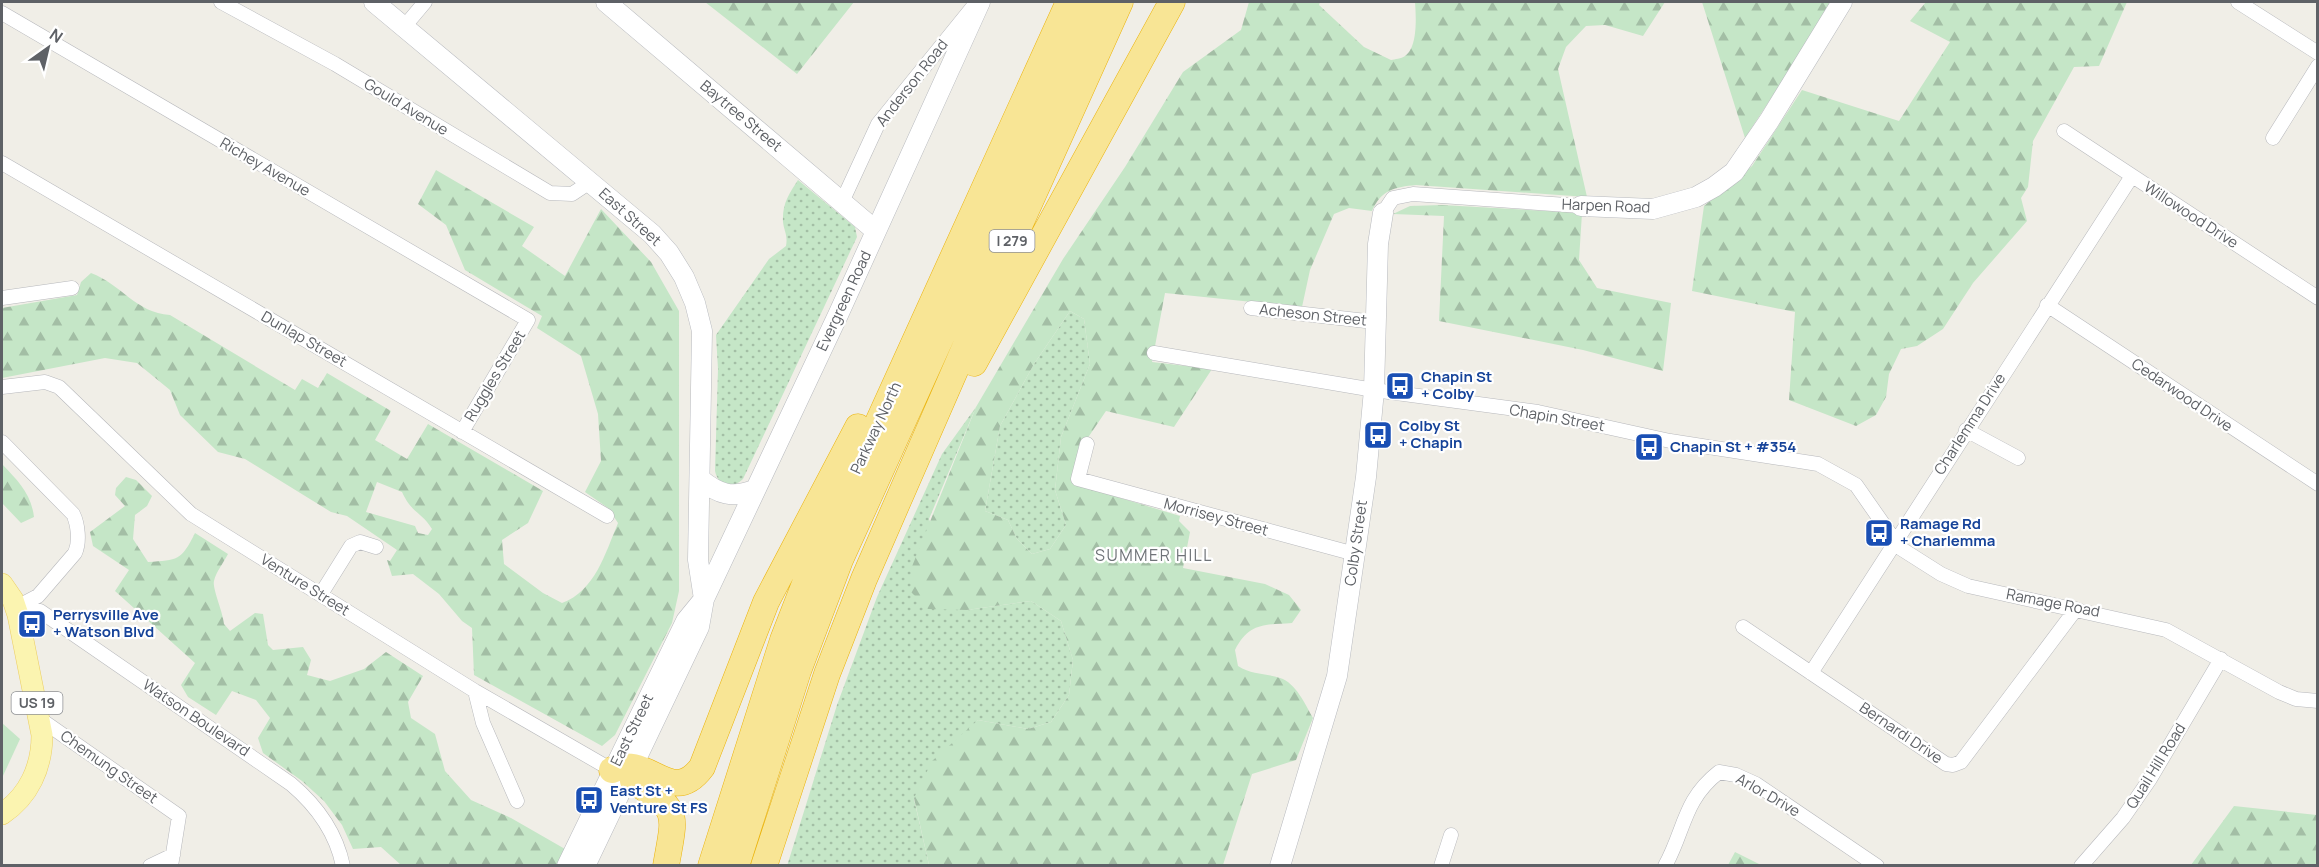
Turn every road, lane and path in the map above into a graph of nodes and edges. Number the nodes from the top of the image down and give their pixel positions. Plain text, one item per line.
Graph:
1 (221, 2) edge
2 (374, 2) edge
3 (425, 2) edge
4 (606, 2) edge
5 (978, 2) edge
6 (1069, 2) edge
7 (1093, 2) edge
8 (1120, 2) edge
9 (1172, 2) edge
10 (1842, 2) edge
11 (2238, 2) edge
12 (2, 13) edge
13 (404, 27) junction
14 (2318, 53) edge
15 (2318, 66) edge
16 (2064, 131) dead end
17 (2272, 138) dead end
18 (2, 163) edge
19 (2132, 176) junction
20 (590, 182) junction
21 (842, 202) junction
22 (1581, 206) joint
23 (1383, 213) joint
24 (876, 231) junction
25 (72, 288) dead end
26 (2, 298) edge
27 (2318, 298) edge
28 (2047, 305) junction
29 (1251, 308) dead end
30 (528, 320) joint
31 (1375, 322) junction
32 (1154, 353) dead end
33 (896, 386) junction
34 (2, 387) edge
35 (1374, 390) junction
36 (1966, 430) junction
37 (462, 432) junction
38 (2, 442) edge
39 (1087, 444) dead end
40 (2018, 458) dead end
41 (1818, 464) joint
42 (700, 479) junction
43 (908, 481) junction
44 (2318, 484) edge
45 (755, 490) junction
46 (607, 516) dead end
47 (1894, 542) junction
48 (376, 547) dead end
49 (1355, 554) junction
50 (2, 584) edge
51 (321, 594) junction
52 (704, 599) junction
53 (16, 608) junction
54 (2076, 609) junction
55 (1743, 627) dead end
56 (2221, 659) junction
57 (1811, 673) junction
58 (475, 691) junction
59 (2318, 701) edge
60 (40, 719) junction
61 (625, 771) junction
62 (517, 801) dead end
63 (2, 814) edge
64 (1451, 835) dead end
65 (172, 860) edge
66 (150, 866) edge
67 (343, 866) edge
68 (567, 866) edge
69 (585, 866) edge
70 (666, 866) edge
71 (711, 866) edge
72 (736, 866) edge
73 (764, 866) edge
74 (1280, 866) edge
75 (1442, 866) edge
76 (1665, 866) edge
77 (1877, 866) edge
78 (2081, 866) edge

1 - 20 street, Gould Avenue
2 - 13 street, East Street
3 - 13 street
4 - 21 street, Baytree Street
5 - 21 street, Anderson Road
5 - 24 street, Evergreen Road
6 - 33 highway, Parkway North / I 279
7 - 72 highway
8 - 43 highway, I 279
9 - 43 highway
10 - 22 street, Harpen Road
11 - 14 street
12 - 30 street, Richey Avenue
13 - 20 street, East Street
15 - 17 street
16 - 19 street, Willowood Drive
18 - 37 street, Dunlap Street
19 - 27 street, Willowood Drive
19 - 28 street, Charlemma Drive
20 - 42 street, East Street
21 - 24 street, Baytree Street
22 - 23 street, Harpen Road
23 - 31 street, Colby Street
24 - 45 street, Evergreen Road
25 - 26 street
28 - 36 street, Charlemma Drive
28 - 44 street, Cedarwood Drive
29 - 31 street, Acheson Street
30 - 37 street, Ruggles Street
31 - 35 street, Colby Street
32 - 35 street, Chapin Street
33 - 61 highway
33 - 71 highway, Parkway North / I 279
34 - 51 street, Venture Street
35 - 41 street, Chapin Street
35 - 49 street, Colby Street
36 - 40 street
36 - 47 street, Charlemma Drive
37 - 46 street, Dunlap Street
38 - 53 street
39 - 49 street, Morrisey Street
41 - 47 street, Ramage Road
42 - 45 street
42 - 52 street, East Street
43 - 73 highway, I 279
45 - 52 street, Evergreen Road
47 - 54 street, Ramage Road
47 - 57 street, Charlemma Drive
48 - 51 street
49 - 74 street, Colby Street
50 - 53 main road, US 19
51 - 58 street, Venture Street
52 - 61 street, East Street
53 - 60 main road, US 19
53 - 67 street, Watson Boulevard
54 - 56 street, Ramage Road
54 - 57 street, Bernardi Drive
55 - 57 street, Bernardi Drive
56 - 59 street, Ramage Road
56 - 78 street, Quail Hill Road
58 - 61 street, Venture Street
58 - 62 street
60 - 63 main road, US 19
60 - 65 street, Chemung Street
61 - 68 street, East Street
61 - 69 street, East Street
61 - 70 highway
64 - 75 street
65 - 66 street
76 - 77 street, Arlor Drive

